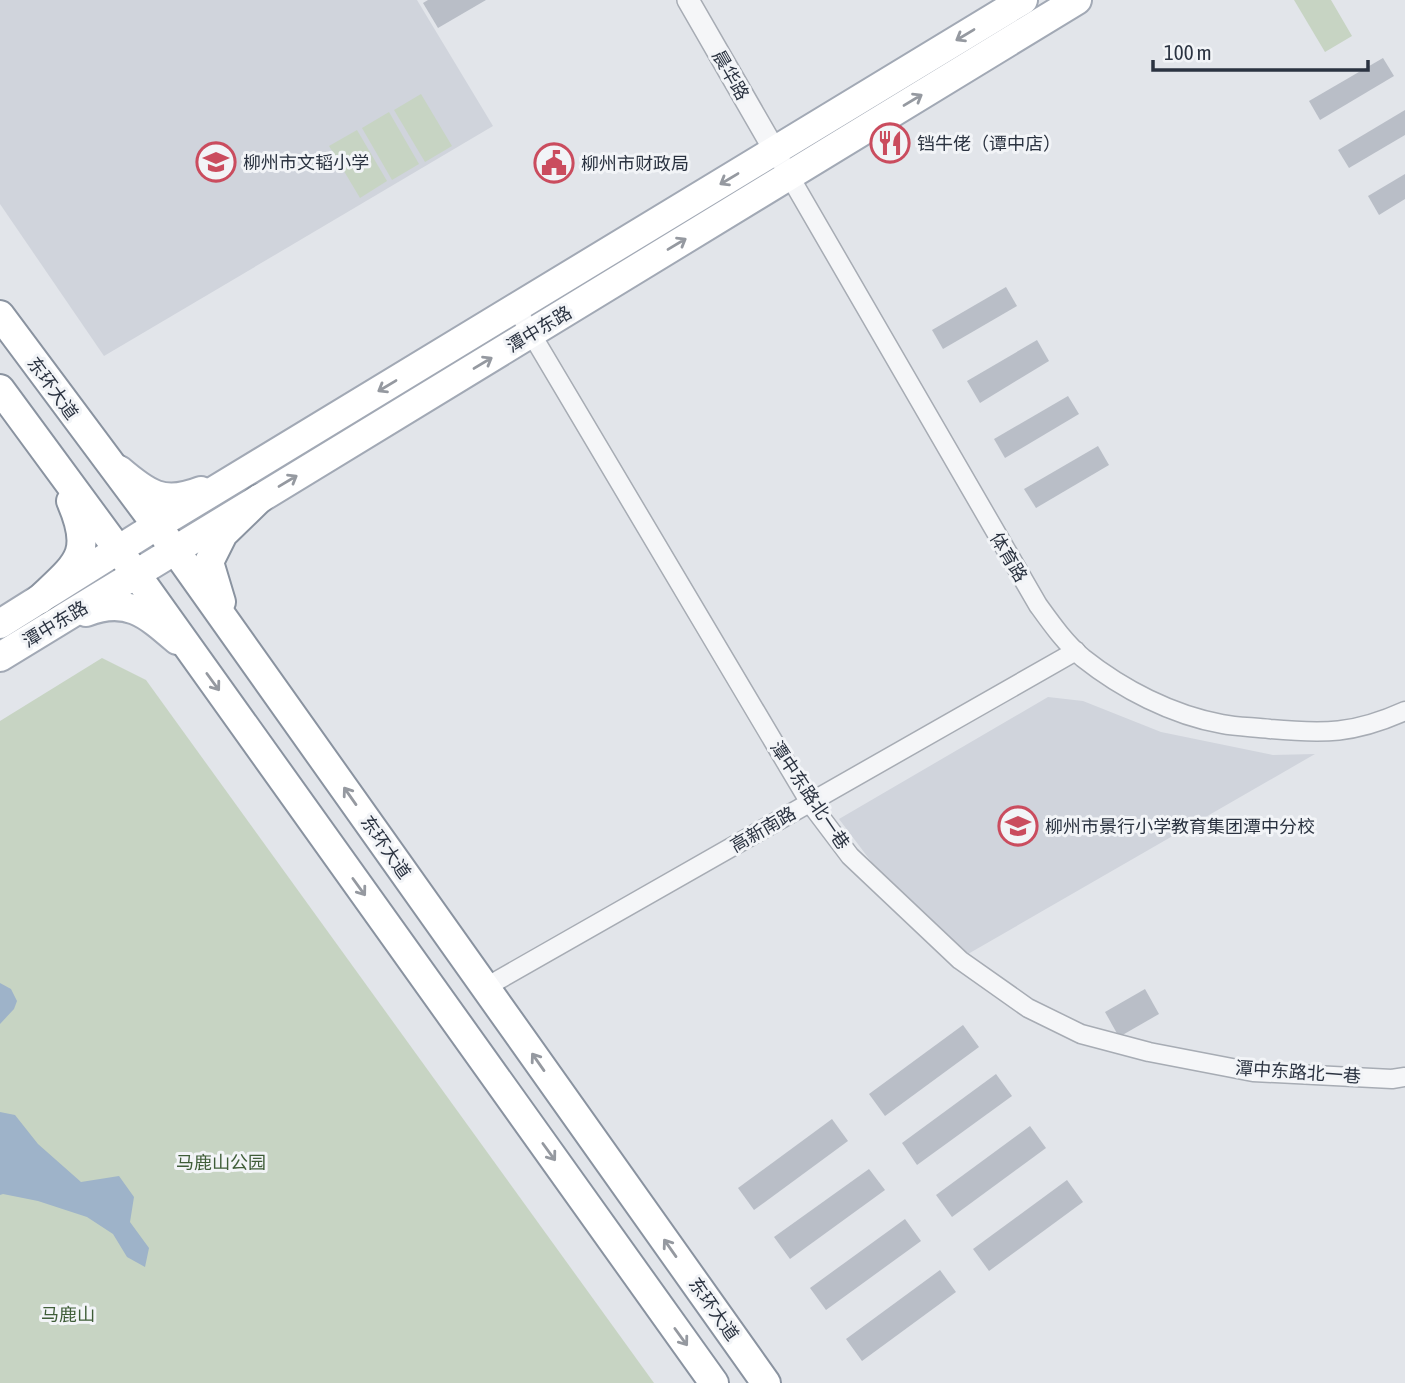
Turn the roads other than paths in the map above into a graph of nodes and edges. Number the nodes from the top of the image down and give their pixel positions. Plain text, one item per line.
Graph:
1 (688, 0) edge
2 (1023, 0) edge
3 (1077, 0) edge
4 (775, 151) junction
5 (790, 176) junction
6 (516, 308) junction
7 (0, 315) edge
8 (531, 333) junction
9 (0, 389) edge
10 (107, 460) junction
11 (54, 464) junction
12 (239, 475) junction
13 (259, 499) junction
14 (156, 526) junction
15 (175, 550) junction
16 (117, 551) junction
17 (136, 574) junction
18 (40, 599) junction
19 (0, 624) edge
20 (54, 624) junction
21 (236, 637) junction
22 (1076, 651) junction
23 (193, 654) junction
24 (0, 657) edge
25 (1405, 711) edge
26 (810, 803) junction
27 (486, 987) junction
28 (1405, 1077) edge
29 (714, 1383) edge
30 (766, 1383) edge

1 - 4 street, 晨华路
2 -> 4 main road, 潭中东路
5 -> 3 main road, 潭中东路
4 - 5 street, 体育路
4 -> 6 main road, 潭中东路
8 -> 5 main road, 潭中东路
5 - 22 street, 体育路
6 - 8 street, 潭中东路北一巷
6 -> 12 main road, 潭中东路
7 - 10 main road, 东环大道
13 -> 8 main road, 潭中东路
8 - 26 street, 潭中东路北一巷
9 - 11 main road
10 - 12 main road
10 - 14 main road, 东环大道
11 - 16 main road
11 - 18 main road
12 - 14 main road, 潭中东路
13 - 15 main road, 潭中东路
13 - 21 main road
14 - 15 main road, 东环大道
14 - 16 main road, 潭中东路
15 - 17 main road, 潭中东路
15 - 21 main road, 东环大道
16 - 17 main road
16 - 18 main road, 潭中东路
17 - 20 main road, 潭中东路
17 - 23 main road
18 - 19 main road, 潭中东路
20 - 23 main road
20 - 24 main road, 潭中东路
27 -> 21 main road, 东环大道
22 - 25 street, 体育路
22 - 26 street, 高新南路
23 -> 29 main road
26 - 27 street, 高新南路
26 - 28 street, 潭中东路北一巷
30 -> 27 main road, 东环大道

